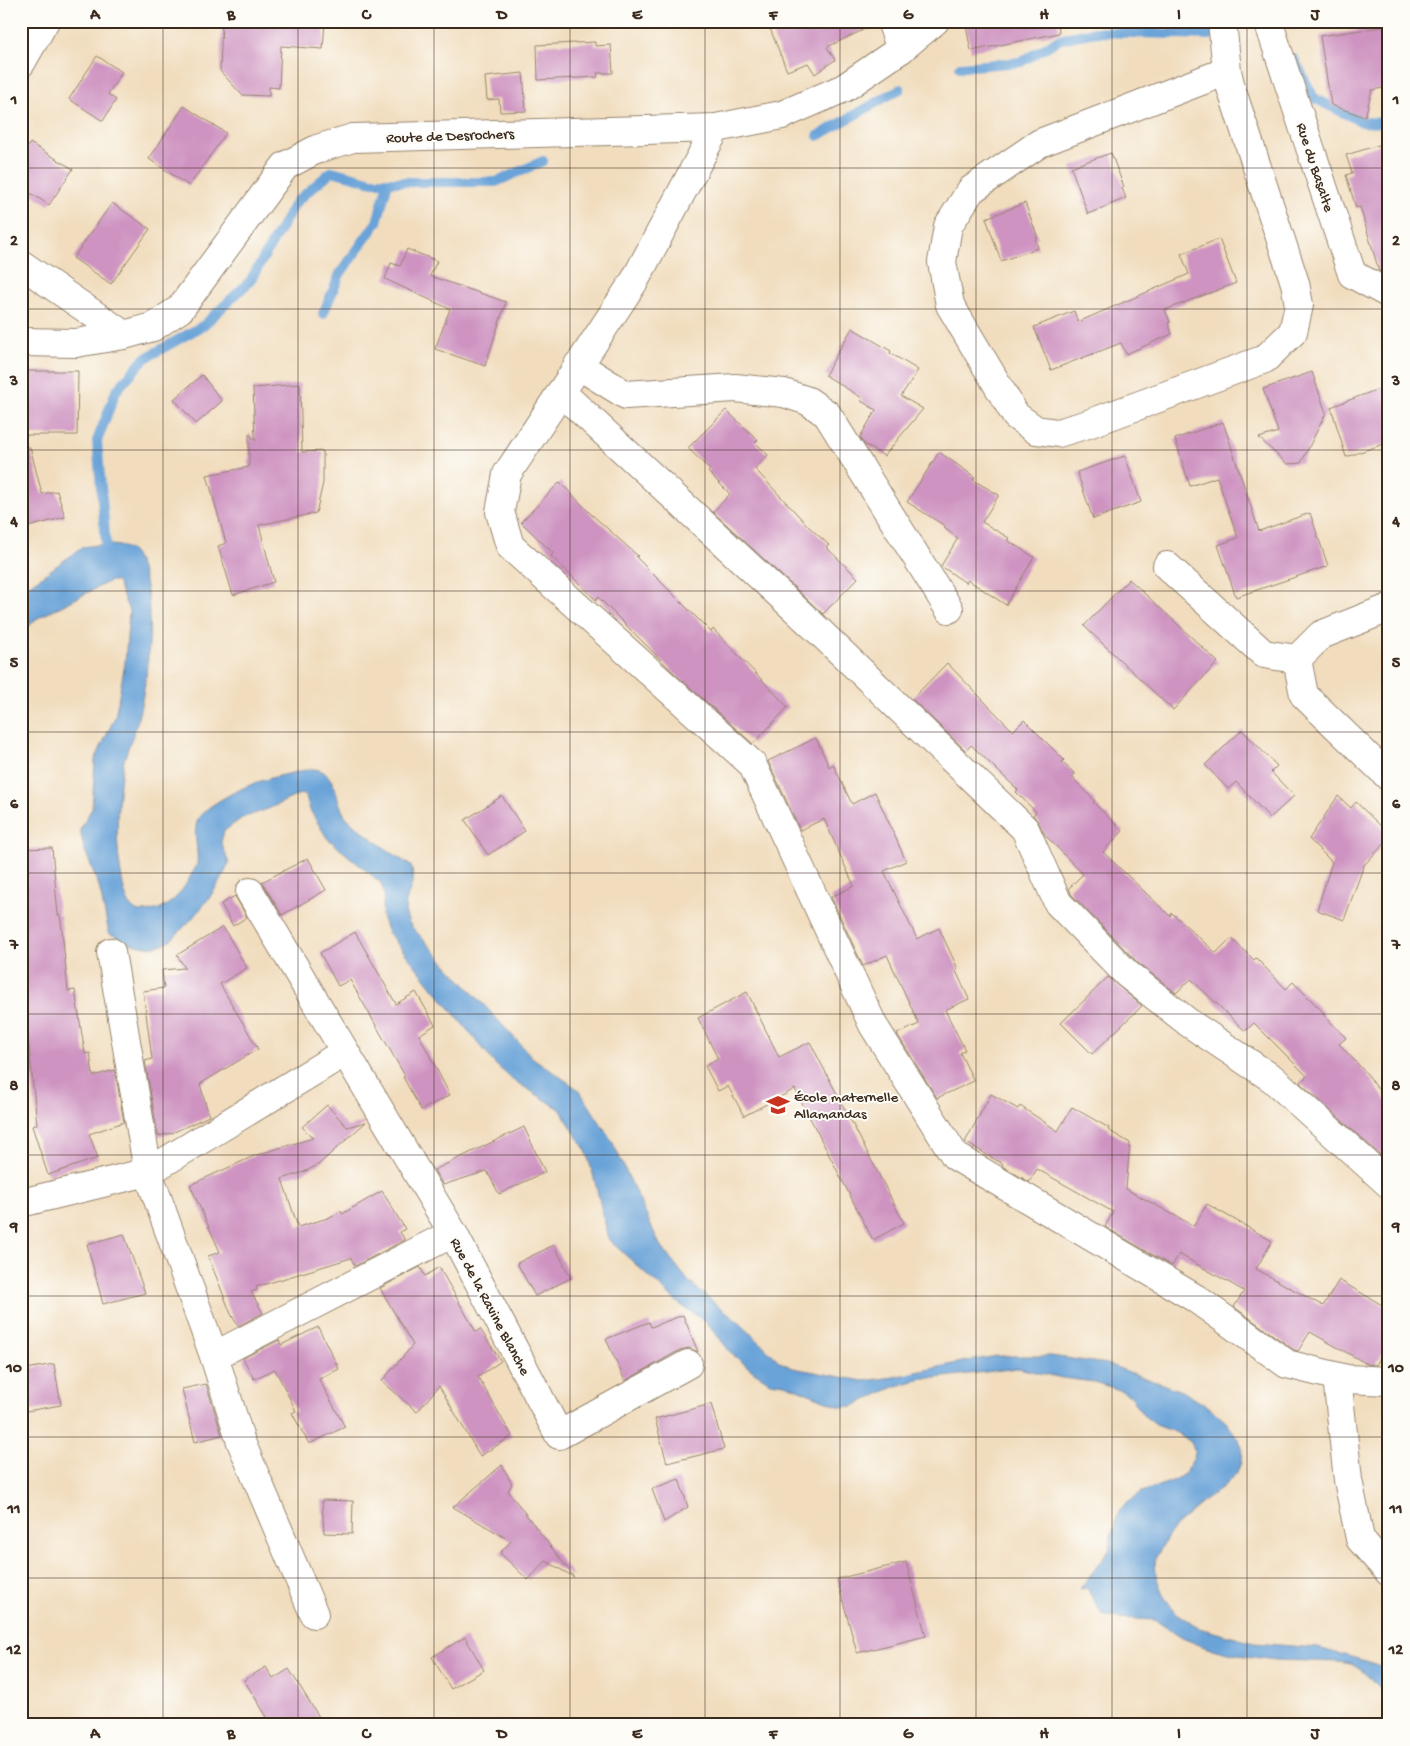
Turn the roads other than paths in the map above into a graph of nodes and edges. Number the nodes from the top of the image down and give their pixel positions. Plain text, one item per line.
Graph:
1 (46, 21) edge
2 (891, 21) edge
3 (935, 21) edge
4 (1222, 21) edge
5 (1268, 21) edge
6 (901, 49) junction
7 (21, 63) edge
8 (1227, 71) junction
9 (716, 128) junction
10 (21, 264) edge
11 (1389, 294) edge
12 (124, 335) junction
13 (21, 342) edge
14 (578, 366) junction
15 (561, 392) junction
16 (1168, 566) dead end
17 (1389, 608) edge
18 (949, 609) dead end
19 (1297, 659) junction
20 (1389, 777) edge
21 (250, 892) dead end
22 (111, 952) dead end
23 (345, 1052) junction
24 (148, 1172) junction
25 (1389, 1184) edge
26 (21, 1203) edge
27 (453, 1233) junction
28 (214, 1356) junction
29 (688, 1364) dead end
30 (1337, 1377) junction
31 (1389, 1381) edge
32 (1389, 1572) edge
33 (314, 1614) dead end

1 - 7 street
2 - 6 street
3 - 6 street, Route de Desrochers
4 - 8 street
5 - 11 street, Rue du Basalte
6 - 9 street, Route de Desrochers
8 - 8 street
9 - 12 street, Route de Desrochers
9 - 14 street
10 - 12 street
12 - 13 street, Route de Desrochers
14 - 15 street
14 - 18 street
15 - 25 street
15 - 30 street
16 - 19 street
17 - 19 street
19 - 20 street
21 - 23 street, Rue de la Ravine Blanche
22 - 24 street
23 - 24 street
23 - 27 street, Rue de la Ravine Blanche
24 - 26 street
24 - 28 street
27 - 28 street
27 - 29 street, Rue de la Ravine Blanche
28 - 33 street
30 - 31 street
30 - 32 street

